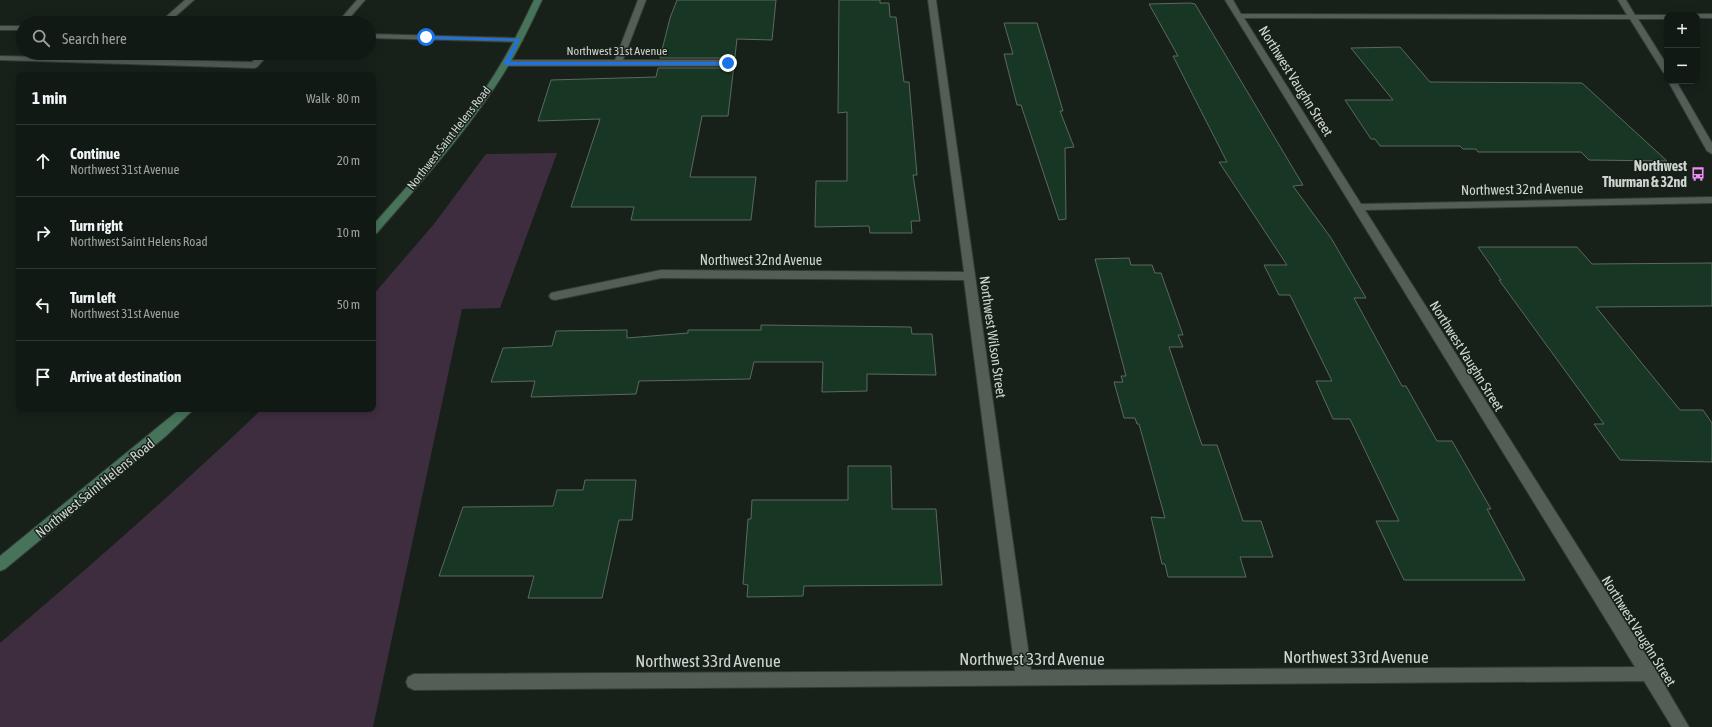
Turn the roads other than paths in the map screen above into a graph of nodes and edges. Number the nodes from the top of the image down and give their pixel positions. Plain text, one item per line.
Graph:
1 (190, 0) edge
2 (361, 0) edge
3 (538, 0) edge
4 (642, 0) edge
5 (932, 0) edge
6 (1229, 0) edge
7 (1622, 0) edge
8 (171, 16) edge
9 (347, 16) edge
10 (1238, 16) junction
11 (1700, 16) edge
12 (1712, 16) edge
13 (1664, 17) edge
14 (1633, 18) junction
15 (0, 28) edge
16 (16, 28) edge
17 (376, 36) edge
18 (519, 40) junction
19 (0, 58) edge
20 (16, 58) edge
21 (84, 60) edge
22 (259, 60) edge
23 (506, 63) junction
24 (728, 63) dead end
25 (618, 64) junction
26 (1664, 67) edge
27 (1674, 84) edge
28 (1712, 151) edge
29 (1712, 200) edge
30 (1356, 207) junction
31 (376, 228) edge
32 (969, 276) junction
33 (555, 296) dead end
34 (185, 412) edge
35 (0, 565) edge
36 (1649, 674) junction
37 (1024, 678) junction
38 (414, 682) dead end
39 (1681, 727) edge

1 - 8 street
2 - 9 street
3 - 18 main road, Northwest Saint Helens Road
4 - 25 street
5 - 32 street, Northwest Wilson Street
6 - 10 street, Northwest Vaughn Street
7 - 14 street
10 - 14 street
10 - 30 street, Northwest Vaughn Street
11 - 12 street
13 - 14 street
14 - 26 street
15 - 16 street
17 - 18 street
18 - 23 main road, Northwest Saint Helens Road
19 - 20 street
21 - 22 street
23 - 25 street, Northwest 31st Avenue
23 - 31 main road, Northwest Saint Helens Road
24 - 25 street, Northwest 31st Avenue
27 - 28 street
29 - 30 street, Northwest 32nd Avenue
30 - 36 street, Northwest Vaughn Street
32 - 33 street, Northwest 32nd Avenue
32 - 37 street, Northwest Wilson Street
34 - 35 main road, Northwest Saint Helens Road
36 - 37 street, Northwest 33rd Avenue
36 - 39 street, Northwest Vaughn Street
37 - 38 street, Northwest 33rd Avenue

